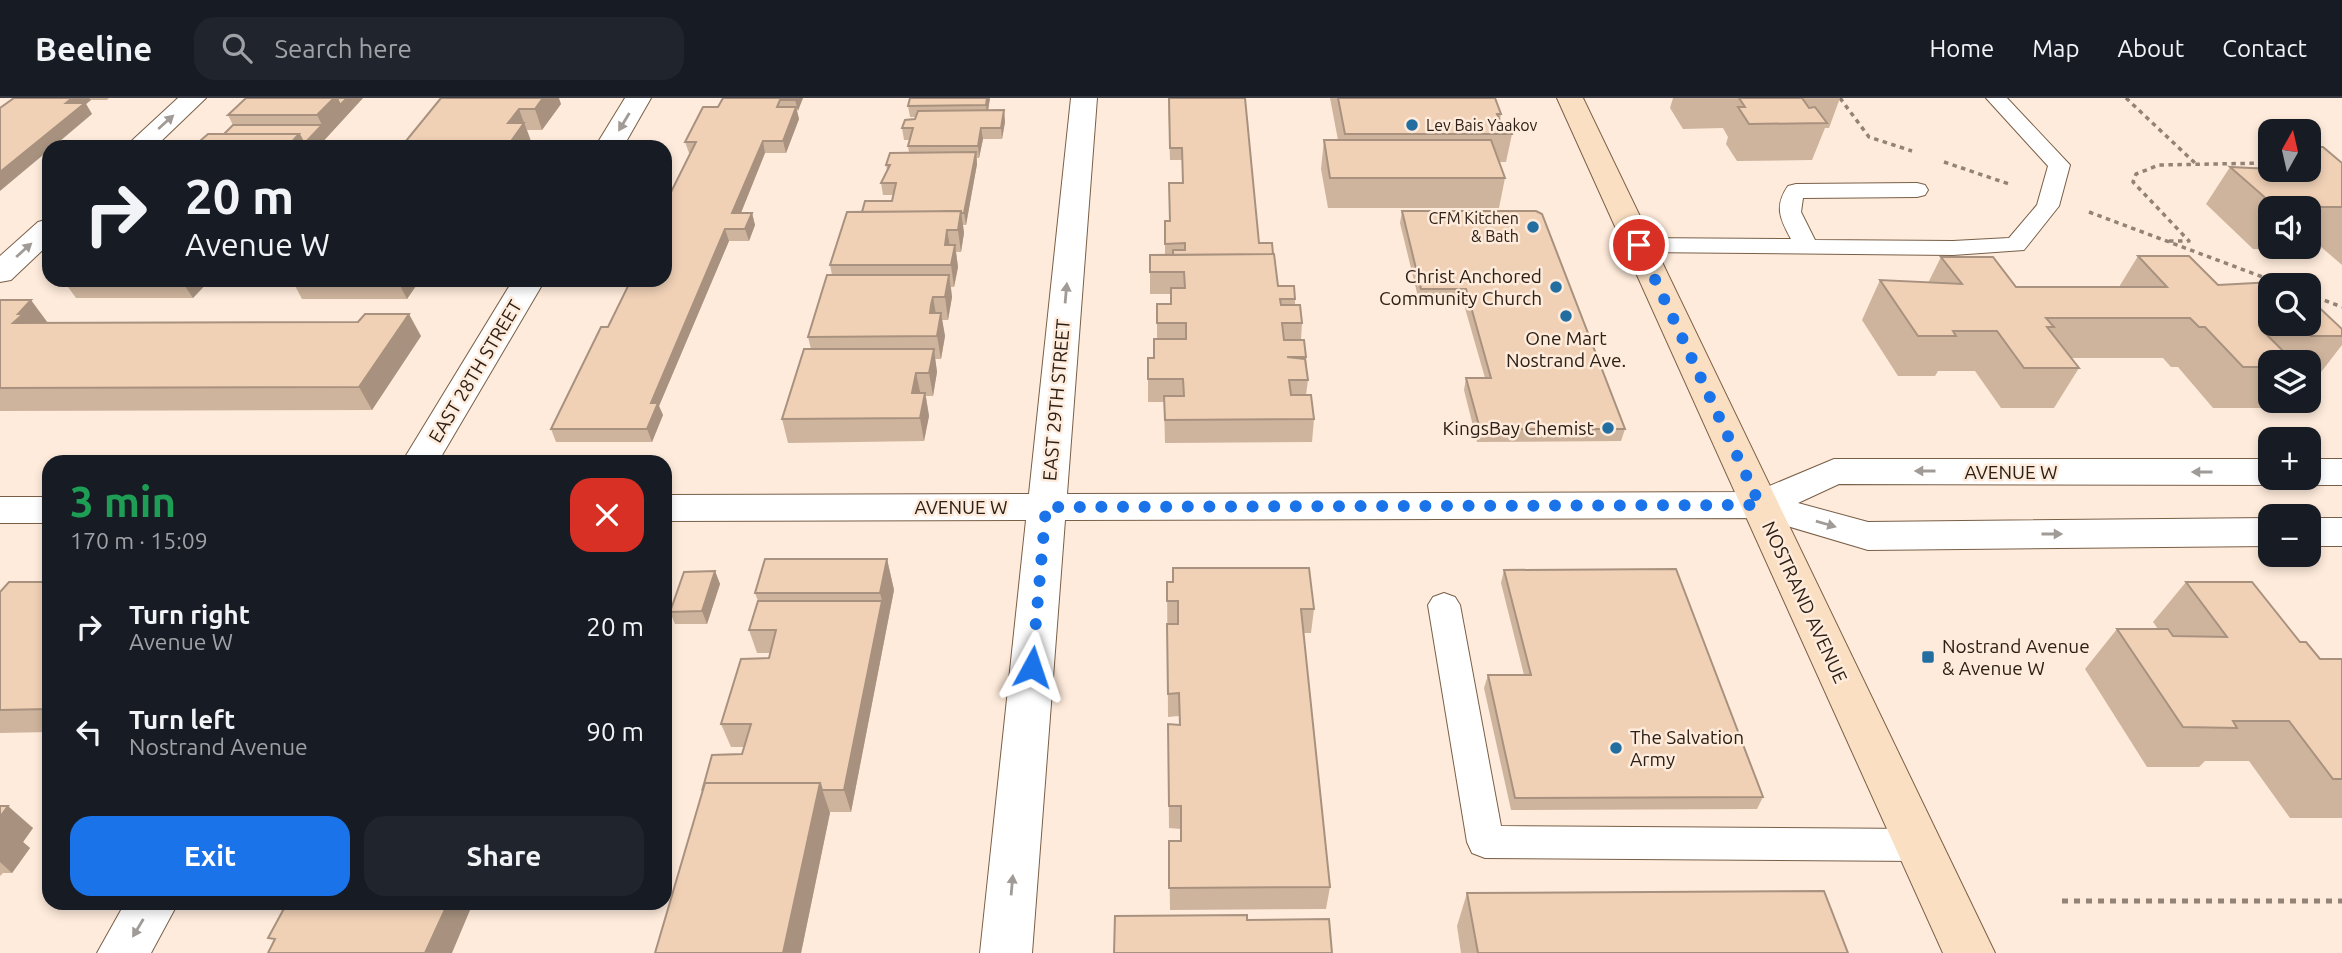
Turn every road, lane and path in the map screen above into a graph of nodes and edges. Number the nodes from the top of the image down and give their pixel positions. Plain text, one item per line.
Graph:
1 (193, 98) edge
2 (638, 98) edge
3 (1084, 98) edge
4 (1570, 98) edge
5 (1996, 98) edge
6 (2126, 98) edge
7 (147, 140) edge
8 (613, 140) edge
9 (2258, 163) edge
10 (2196, 164) junction
11 (1917, 190) dead end
12 (42, 234) edge
13 (2165, 241) dead end
14 (1639, 245) junction
15 (1807, 247) junction
16 (0, 273) edge
17 (525, 287) edge
18 (2321, 300) edge
19 (2342, 307) edge
20 (424, 455) edge
21 (2258, 472) edge
22 (2321, 472) edge
23 (2342, 472) edge
24 (1760, 505) junction
25 (1046, 507) junction
26 (672, 508) edge
27 (0, 510) edge
28 (42, 510) edge
29 (2321, 532) edge
30 (2342, 532) edge
31 (2258, 533) edge
32 (1444, 605) dead end
33 (1919, 845) junction
34 (2062, 901) dead end
35 (2342, 901) edge
36 (149, 910) edge
37 (123, 953) edge
38 (1006, 953) edge
39 (1969, 953) edge

7 -> 1 street
2 -> 8 street
25 -> 3 street, EAST 29TH STREET
4 - 14 main road, NOSTRAND AVENUE
5 - 15 lane
6 - 10 path
9 - 10 path
10 - 13 path
11 - 15 lane
16 -> 12 street
14 - 15 lane
14 - 24 main road, NOSTRAND AVENUE
17 - 20 street, EAST 28TH STREET
18 - 19 path
21 -> 24 street, AVENUE W
22 - 23 street
24 - 25 street, AVENUE W
24 -> 31 street, AVENUE W
24 - 33 main road, NOSTRAND AVENUE
25 - 26 street, AVENUE W
38 -> 25 street, EAST 29TH STREET
27 - 28 street
29 - 30 street
32 - 33 lane
33 - 39 main road, NOSTRAND AVENUE
34 - 35 path
36 -> 37 street

